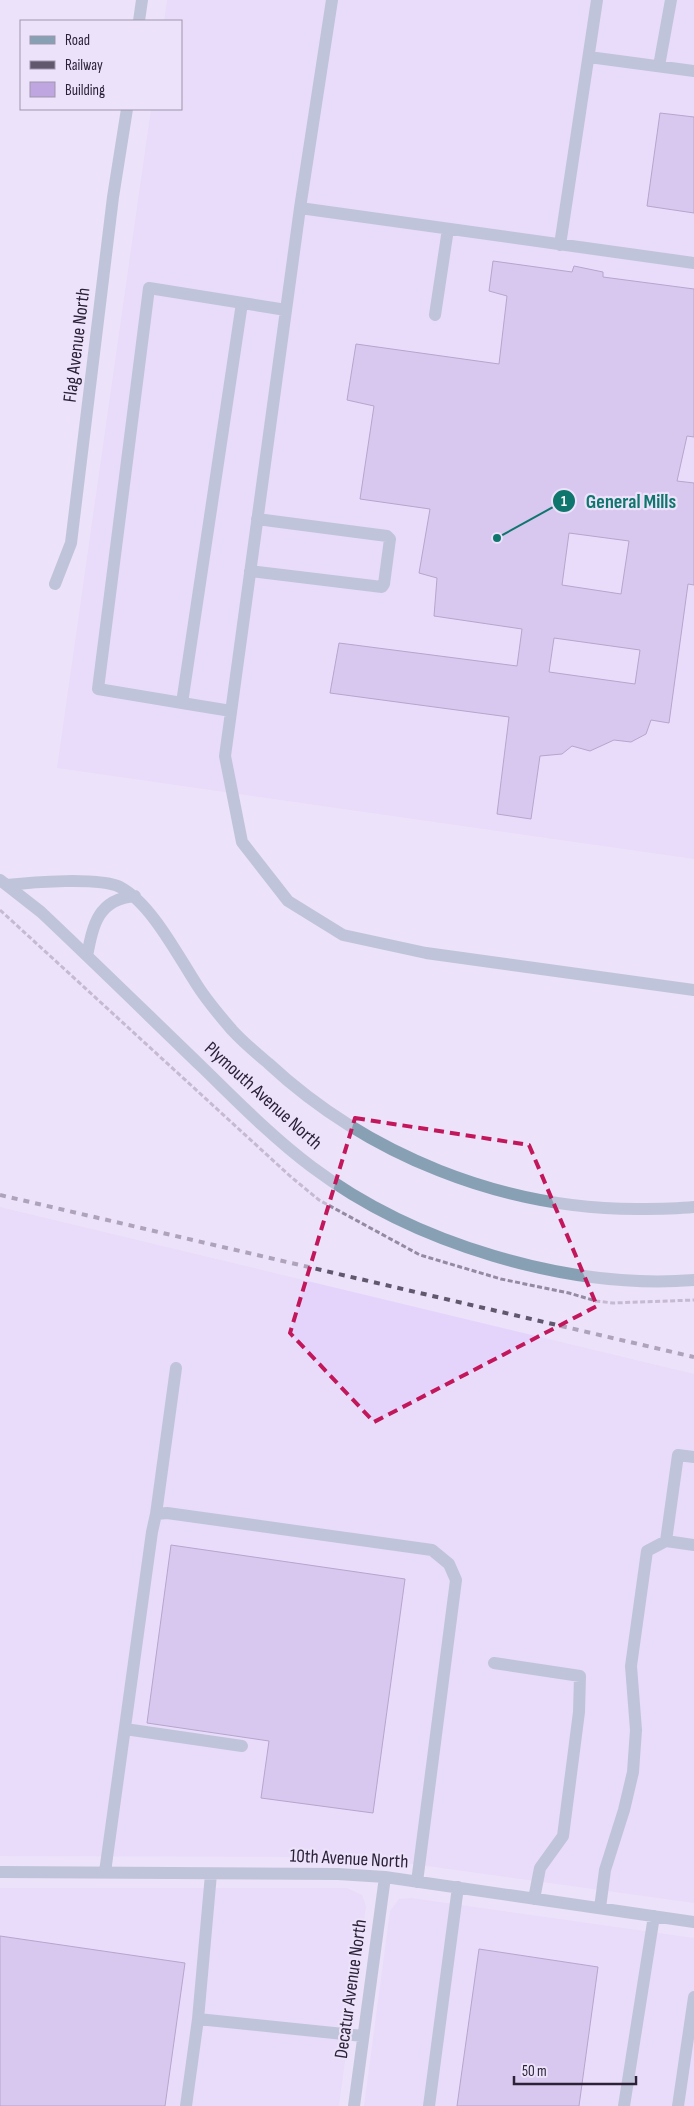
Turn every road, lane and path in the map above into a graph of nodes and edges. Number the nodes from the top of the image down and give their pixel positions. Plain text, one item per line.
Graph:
1 (142, 0) edge
2 (332, 0) edge
3 (597, 0) edge
4 (671, 0) edge
5 (139, 20) edge
6 (588, 57) junction
7 (659, 66) junction
8 (694, 71) edge
9 (127, 110) edge
10 (300, 208) junction
11 (448, 229) junction
12 (560, 245) junction
13 (694, 263) edge
14 (242, 302) junction
15 (286, 310) junction
16 (435, 315) dead end
17 (257, 519) junction
18 (250, 571) junction
19 (55, 584) dead end
20 (182, 702) junction
21 (231, 711) junction
22 (4, 882) edge
23 (135, 896) junction
24 (87, 956) junction
25 (694, 990) edge
26 (694, 1207) edge
27 (694, 1280) edge
28 (176, 1368) dead end
29 (694, 1457) edge
30 (156, 1514) junction
31 (666, 1541) junction
32 (694, 1545) edge
33 (494, 1663) dead end
34 (125, 1729) junction
35 (242, 1746) dead end
36 (0, 1872) edge
37 (106, 1872) junction
38 (211, 1874) junction
39 (385, 1877) junction
40 (417, 1882) junction
41 (458, 1888) junction
42 (534, 1898) junction
43 (600, 1908) junction
44 (654, 1916) junction
45 (694, 1922) edge
46 (694, 1997) edge
47 (198, 2019) junction
48 (363, 2036) junction
49 (186, 2106) edge
50 (354, 2106) edge
51 (428, 2106) edge
52 (624, 2106) edge
53 (678, 2106) edge

1 - 5 street
2 - 10 street
3 - 6 street
4 - 7 street
6 - 7 street
6 - 12 street
7 - 8 street
9 - 19 street, Flag Avenue North
10 - 11 street
10 - 15 street
11 - 12 street
11 - 16 street
12 - 13 street
14 - 15 street
14 - 20 street
14 - 20 street
15 - 17 street
17 - 18 street
17 - 18 street
18 - 21 street
20 - 21 street
21 - 25 street
22 - 23 street
22 - 24 street, Plymouth Avenue North
23 - 24 street
23 - 26 street
24 - 27 street, Plymouth Avenue North
28 - 30 street
29 - 31 street
30 - 34 street
30 - 40 street
31 - 32 street
31 - 43 street
33 - 42 street
34 - 35 street
34 - 37 street
36 - 37 street, 10th Avenue North
37 - 38 street, 10th Avenue North
38 - 39 street, 10th Avenue North
38 - 47 street
39 - 40 street, 10th Avenue North
39 - 48 street, Decatur Avenue North
40 - 41 street, 10th Avenue North
41 - 42 street, 10th Avenue North
41 - 51 street
42 - 43 street, 10th Avenue North
43 - 44 street, 10th Avenue North
44 - 45 street, 10th Avenue North
44 - 52 street
46 - 53 street
47 - 48 street
47 - 49 street
48 - 50 street, Decatur Avenue North

